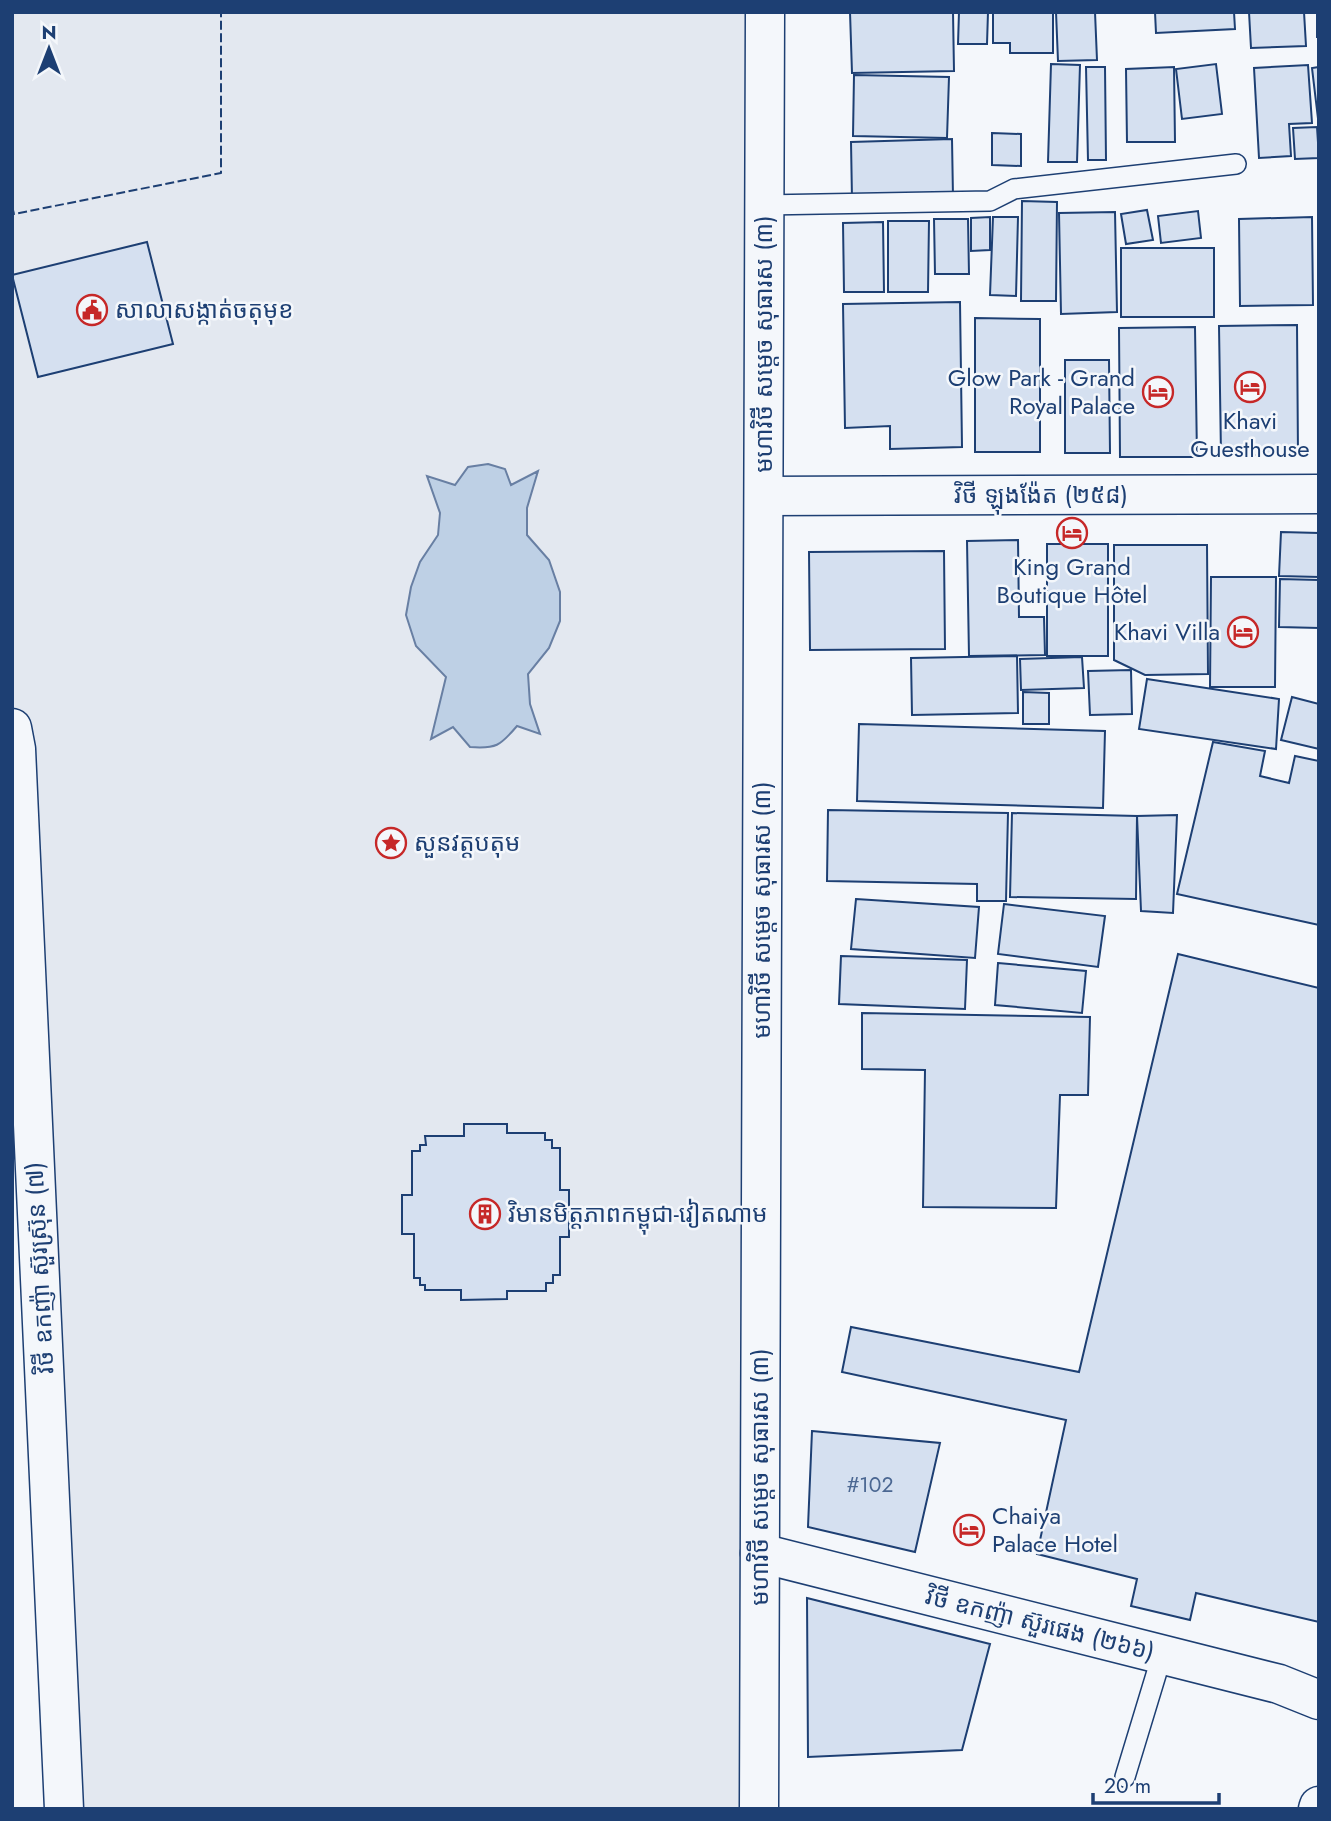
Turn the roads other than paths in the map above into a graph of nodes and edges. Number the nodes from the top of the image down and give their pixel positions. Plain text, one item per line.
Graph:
1 (765, 12) edge
2 (1236, 164) dead end
3 (764, 205) junction
4 (1319, 494) edge
5 (764, 496) junction
6 (12, 728) edge
7 (18, 939) edge
8 (25, 1247) edge
9 (760, 1553) junction
10 (1162, 1655) junction
11 (1319, 1700) edge
12 (1125, 1777) dead end
13 (64, 1809) edge
14 (759, 1809) edge

1 - 3 street, មហាវិថី សម្តេច សុធារស (៣)
2 - 3 lane
3 - 5 street, មហាវិថី សម្តេច សុធារស (៣)
4 - 5 street, វិថី ឡុងង៉ែត (២៥៨)
5 - 9 street, មហាវិថី សម្តេច សុធារស (៣)
6 - 7 street, វិថី ឧកញ៉ា ស៊ួរស៊្រុន (៧)
7 - 8 street, វិថី ឧកញ៉ា ស៊ួរស៊្រុន (៧)
8 - 13 street, វិថី ឧកញ៉ា ស៊ួរស៊្រុន (៧)
9 - 10 street, វិថី ឧកញ៉ា ស៊ួរផេង (២៦៦)
9 - 14 street, មហាវិថី សម្តេច សុធារស (៣)
10 - 11 street, វិថី ឧកញ៉ា ស៊ួរផេង (២៦៦)
10 - 12 lane

